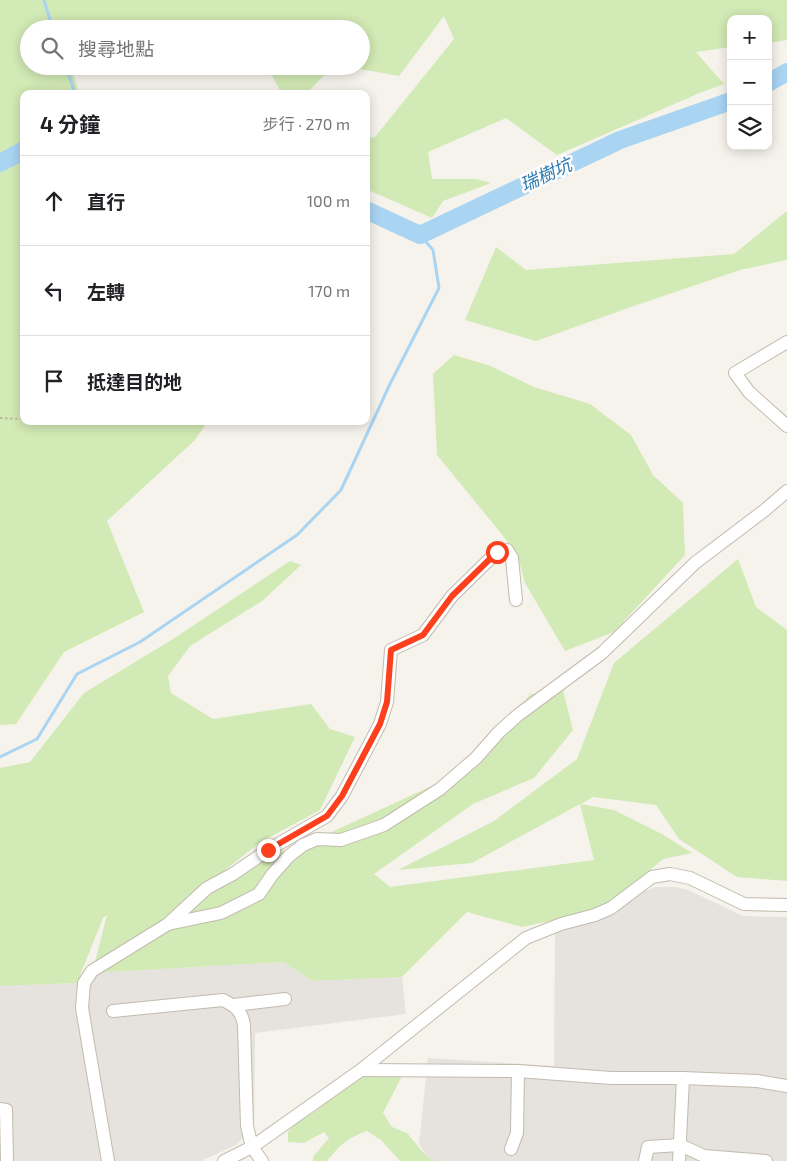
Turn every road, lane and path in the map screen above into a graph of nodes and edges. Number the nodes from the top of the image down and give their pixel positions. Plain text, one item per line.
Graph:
1 (787, 342) edge
2 (0, 418) edge
3 (20, 419) edge
4 (787, 426) edge
5 (787, 490) edge
6 (516, 600) dead end
7 (787, 905) edge
8 (168, 924) junction
9 (286, 999) dead end
10 (234, 1005) junction
11 (113, 1011) dead end
12 (361, 1070) junction
13 (518, 1071) junction
14 (684, 1078) junction
15 (787, 1086) edge
16 (0, 1109) edge
17 (680, 1145) junction
18 (252, 1147) junction
19 (510, 1149) dead end
20 (6, 1161) edge
21 (108, 1161) edge
22 (224, 1161) edge
23 (262, 1161) edge
24 (645, 1161) edge
25 (679, 1161) edge
26 (766, 1161) edge

1 - 4 street
2 - 3 path
5 - 8 street
6 - 8 street
7 - 12 street
8 - 21 street
9 - 10 street
10 - 11 street
10 - 18 street
12 - 13 street
12 - 18 street
13 - 14 street
13 - 19 street
14 - 15 street
14 - 17 street
16 - 20 street
17 - 24 street
17 - 25 street
17 - 26 street
18 - 22 street
18 - 23 street

